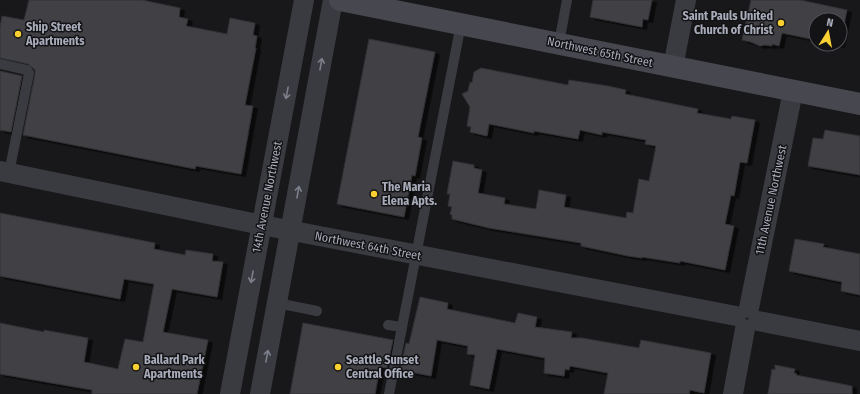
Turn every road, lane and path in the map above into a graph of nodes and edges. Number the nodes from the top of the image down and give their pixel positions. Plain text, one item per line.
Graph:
1 (304, 0) edge
2 (333, 0) edge
3 (340, 0) edge
4 (568, 0) edge
5 (686, 0) edge
6 (461, 24) junction
7 (559, 43) junction
8 (0, 64) edge
9 (673, 67) junction
10 (794, 91) junction
11 (860, 104) edge
12 (4, 172) edge
13 (262, 225) junction
14 (291, 230) junction
15 (416, 255) junction
16 (277, 304) junction
17 (317, 311) dead end
18 (747, 319) junction
19 (388, 325) dead end
20 (402, 327) junction
21 (860, 341) edge
22 (230, 394) edge
23 (260, 394) edge
24 (389, 394) edge
25 (733, 394) edge

1 -> 13 street, 14th Avenue Northwest
14 -> 2 street
3 - 6 street, Northwest 65th Street
4 - 7 lane
5 - 9 street
6 - 7 street, Northwest 65th Street
6 - 15 lane
7 - 9 street, Northwest 65th Street
8 - 12 lane
9 - 10 street, Northwest 65th Street
10 - 11 street, Northwest 65th Street
10 - 18 street, 11th Avenue Northwest
12 - 13 street, Northwest 64th Street
13 - 14 street, Northwest 64th Street
13 -> 22 street, 14th Avenue Northwest
14 - 15 street, Northwest 64th Street
14 - 16 street
15 - 18 street, Northwest 64th Street
15 - 20 lane
16 - 17 lane
23 -> 16 street
18 - 21 street, Northwest 64th Street
18 - 25 street, 11th Avenue Northwest
19 - 20 lane
20 - 24 lane

